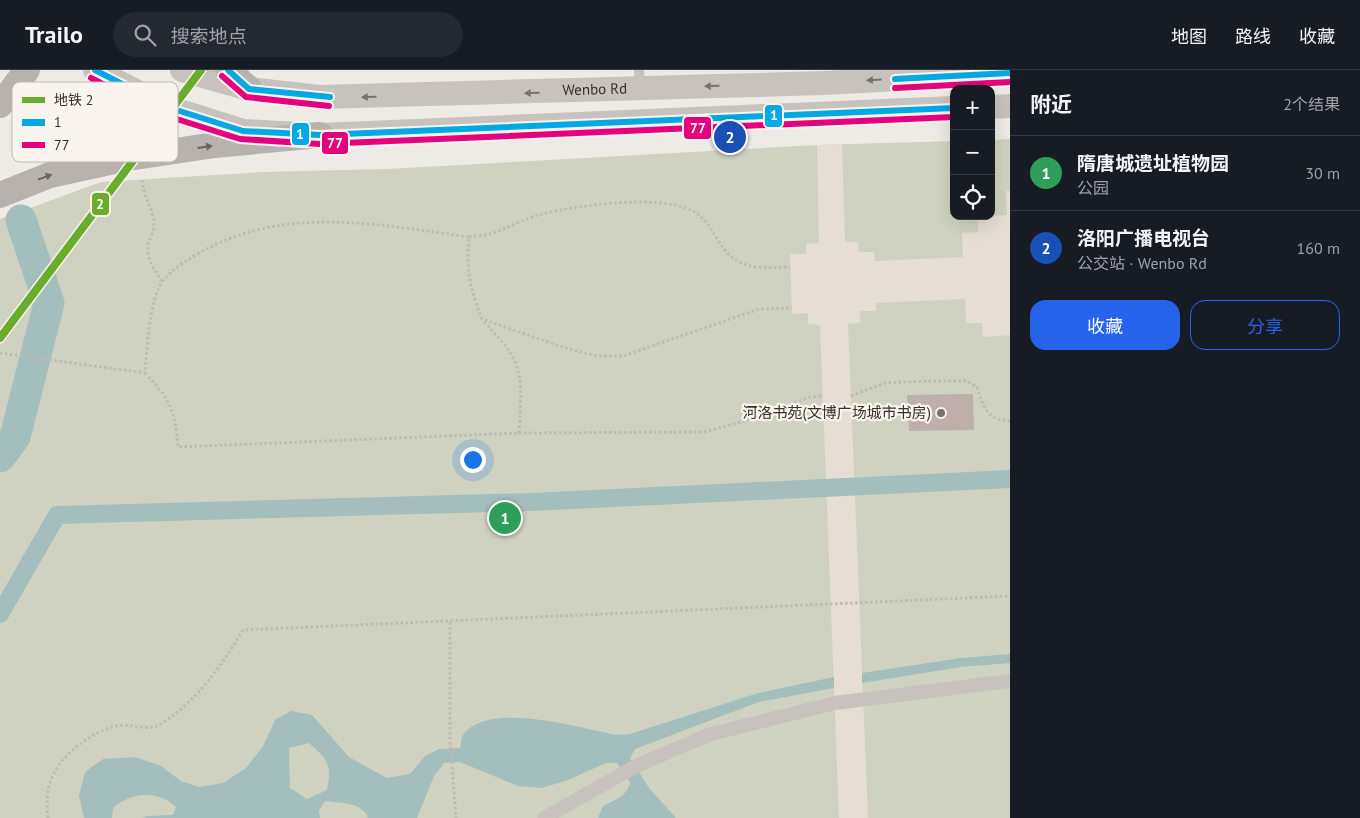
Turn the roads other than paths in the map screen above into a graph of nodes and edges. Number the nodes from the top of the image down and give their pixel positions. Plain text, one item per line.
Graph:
1 (27, 70) edge
2 (95, 70) edge
3 (182, 70) edge
4 (228, 70) edge
5 (1010, 73) edge
6 (640, 79) edge
7 (18, 82) edge
8 (119, 82) edge
9 (12, 89) edge
10 (249, 89) junction
11 (0, 105) edge
12 (995, 106) edge
13 (1010, 106) edge
14 (950, 108) edge
15 (178, 110) edge
16 (320, 135) junction
17 (178, 151) edge
18 (110, 162) edge
19 (0, 195) edge
20 (1010, 681) edge
21 (544, 818) edge

1 - 7 main road
2 - 8 street
3 - 10 street, Wenbo Rd
4 - 10 main road
5 -> 6 street, Wenbo Rd
6 -> 10 street, Wenbo Rd
9 - 11 main road
12 - 13 street
14 - 16 street
15 - 16 street
17 -> 16 main road
19 -> 18 main road
20 - 21 street

